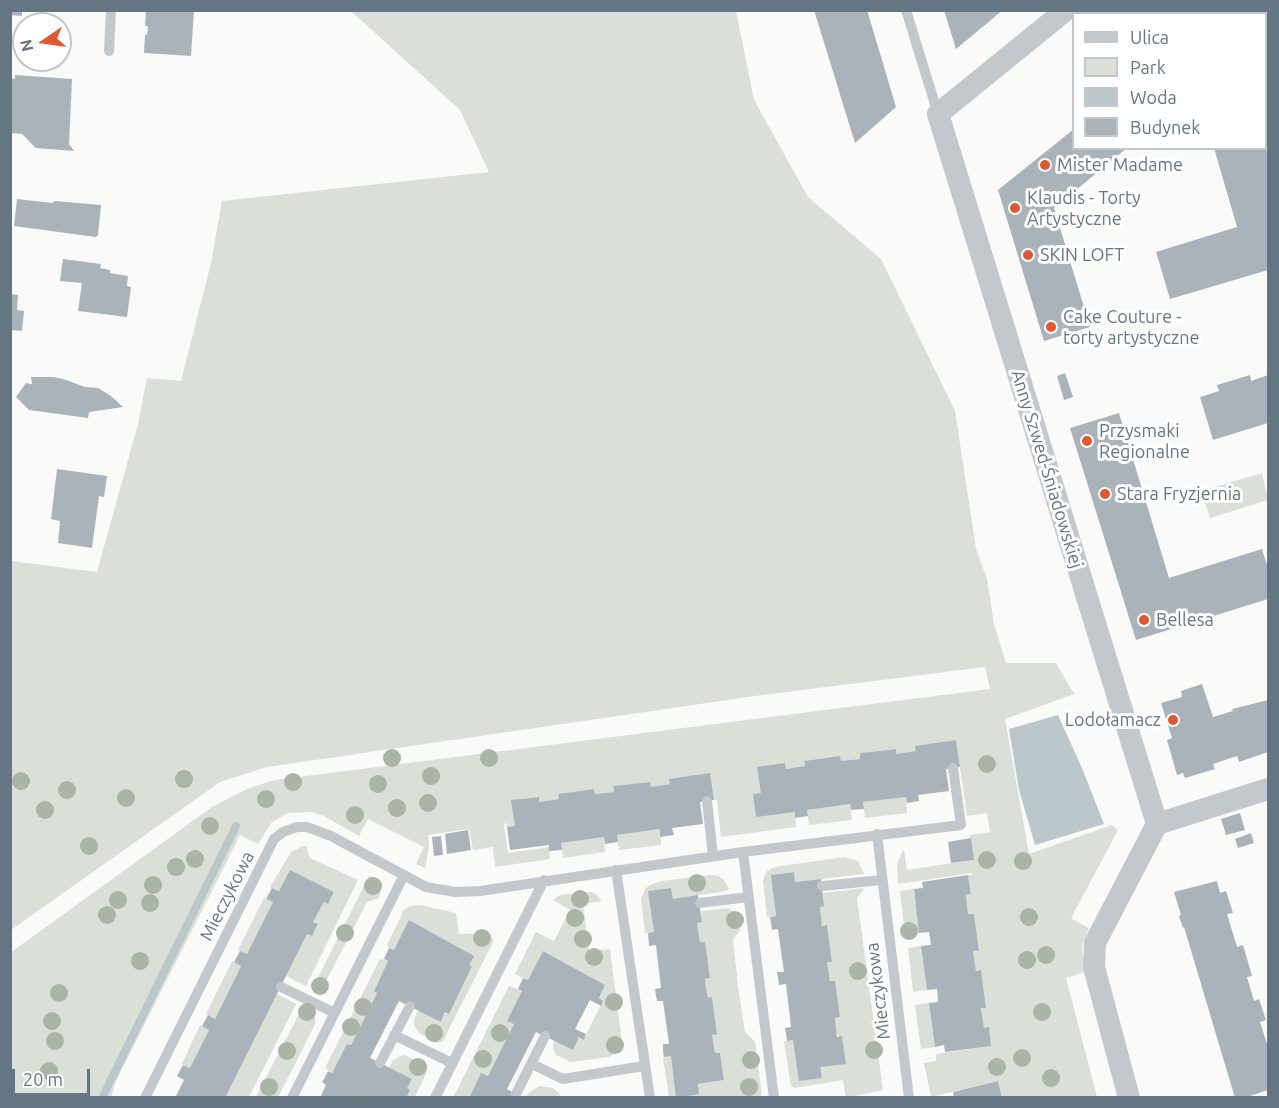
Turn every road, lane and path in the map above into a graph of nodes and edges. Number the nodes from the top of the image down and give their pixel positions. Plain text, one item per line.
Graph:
1 (111, 10) edge
2 (906, 10) edge
3 (1066, 10) edge
4 (109, 51) dead end
5 (938, 114) junction
6 (953, 768) dead end
7 (1269, 789) edge
8 (707, 801) dead end
9 (1156, 824) junction
10 (877, 834) junction
11 (743, 852) junction
12 (713, 856) junction
13 (616, 870) junction
14 (404, 875) junction
15 (544, 880) junction
16 (882, 880) junction
17 (822, 886) dead end
18 (748, 897) junction
19 (700, 903) dead end
20 (280, 987) dead end
21 (410, 1006) dead end
22 (334, 1013) junction
23 (394, 1035) junction
24 (545, 1036) dead end
25 (380, 1063) dead end
26 (452, 1063) junction
27 (532, 1064) junction
28 (644, 1066) junction
29 (516, 1094) dead end
30 (145, 1098) edge
31 (292, 1098) edge
32 (435, 1098) edge
33 (650, 1098) edge
34 (774, 1098) edge
35 (909, 1098) edge
36 (1129, 1098) edge

1 - 4 lane
2 - 5 lane, Anny Szwed-Śniadowskiej
3 - 5 street
5 - 9 street, Anny Szwed-Śniadowskiej
6 - 10 lane, Mieczykowa
7 - 9 street
8 - 12 lane
9 - 36 street
10 - 11 lane, Mieczykowa
10 - 16 lane, Mieczykowa
11 - 12 lane, Mieczykowa
11 - 18 lane
12 - 13 lane, Mieczykowa
13 - 15 lane, Mieczykowa
13 - 28 lane
14 - 15 lane, Mieczykowa
14 - 22 lane
14 - 30 lane, Mieczykowa
15 - 26 lane
16 - 17 lane
16 - 35 lane, Mieczykowa
18 - 19 lane
18 - 34 lane
20 - 22 lane
21 - 23 lane
22 - 31 lane
23 - 25 lane
23 - 26 lane
24 - 27 lane
26 - 32 lane
27 - 28 lane
27 - 29 lane
28 - 33 lane

